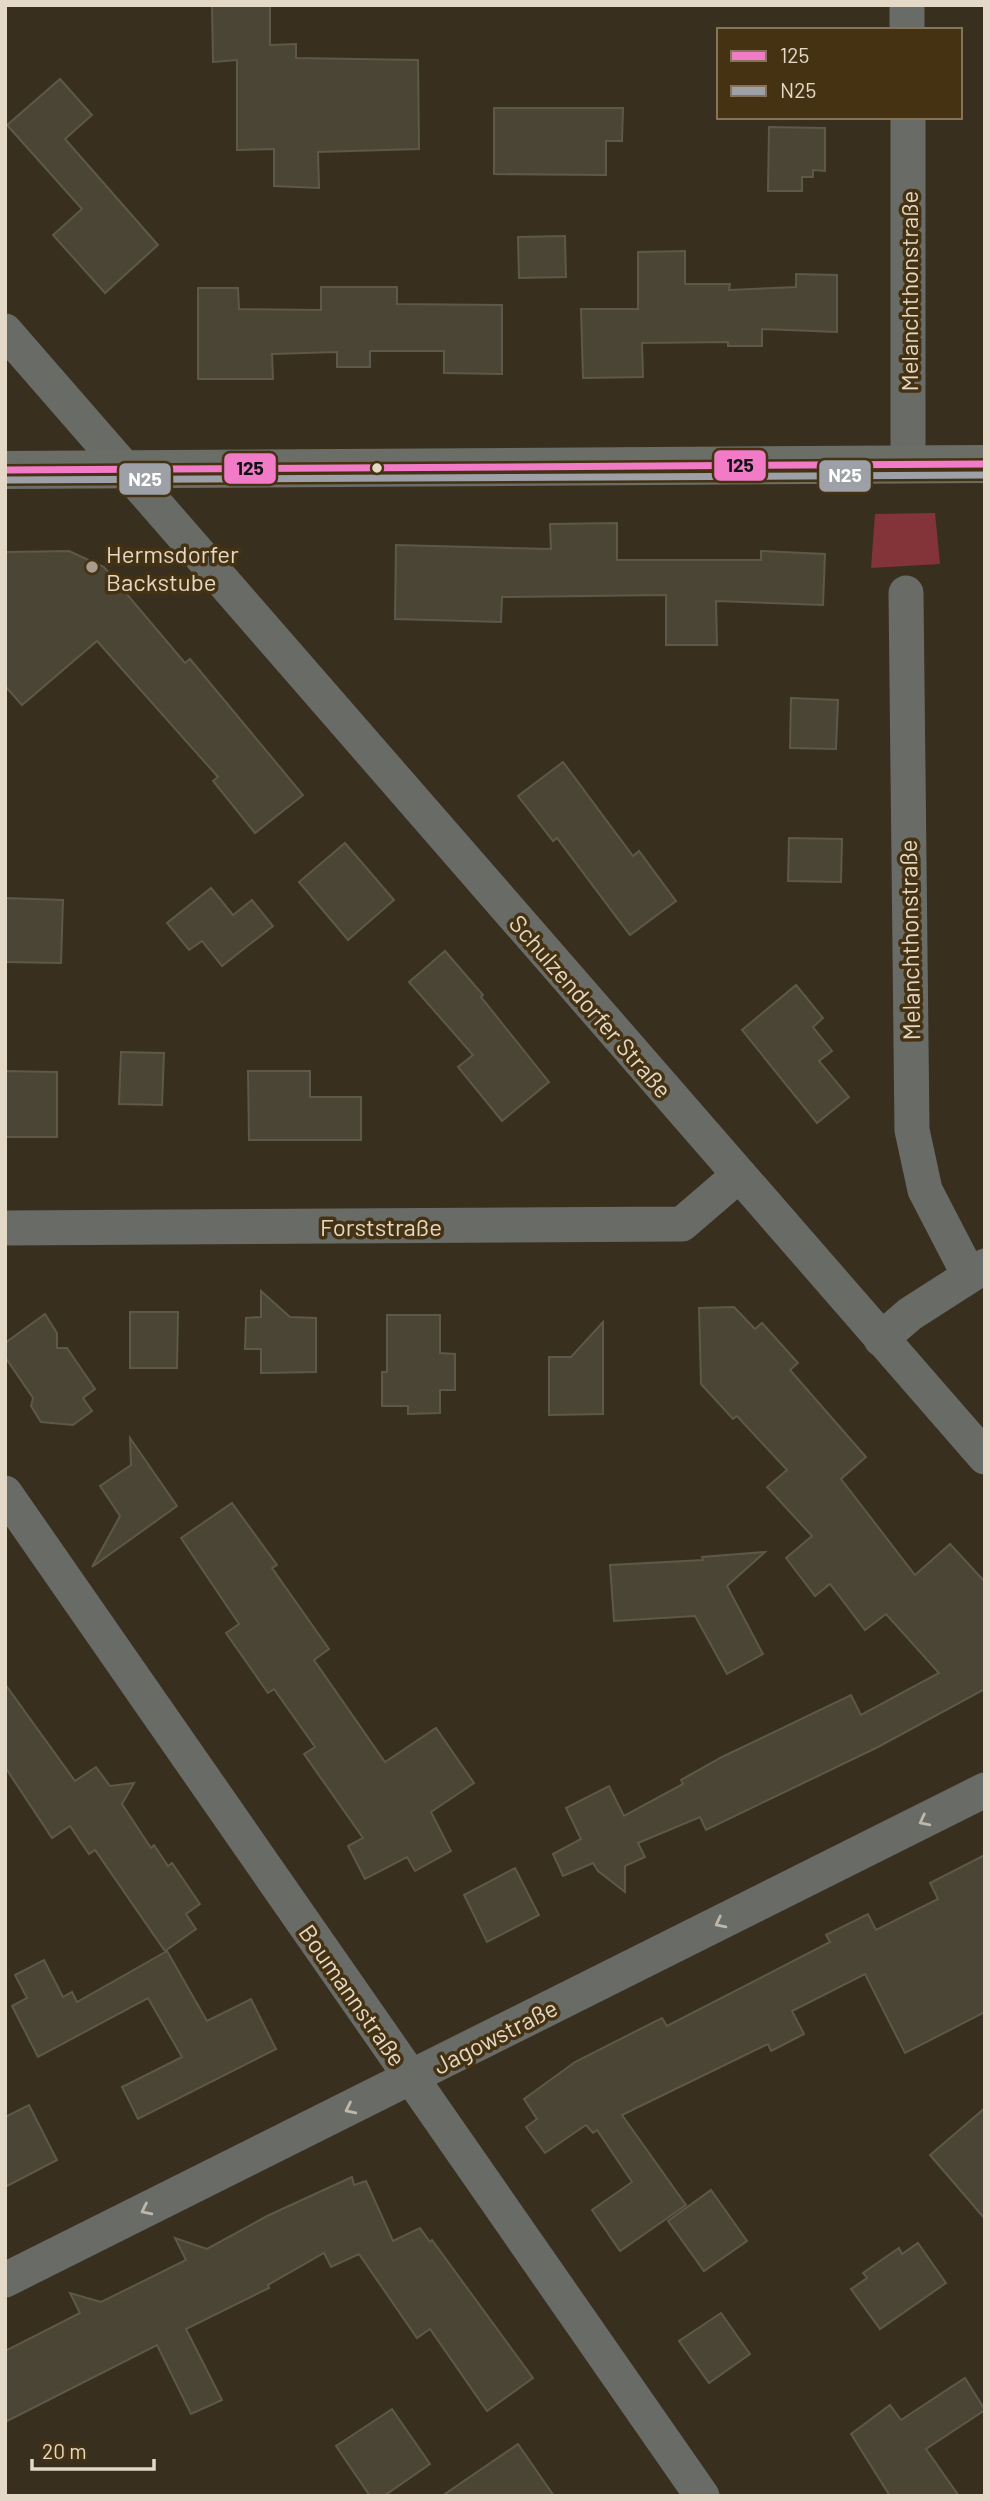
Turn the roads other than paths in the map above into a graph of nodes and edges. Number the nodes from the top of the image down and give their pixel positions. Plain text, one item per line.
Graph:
1 (907, 5) edge
2 (907, 28) edge
3 (908, 119) edge
4 (5, 331) edge
5 (908, 464) junction
6 (985, 464) edge
7 (5, 470) edge
8 (126, 471) junction
9 (906, 593) dead end
10 (739, 1175) junction
11 (5, 1228) edge
12 (977, 1270) edge
13 (881, 1339) junction
14 (985, 1457) edge
15 (5, 1493) edge
16 (985, 1790) edge
17 (411, 2078) junction
18 (5, 2280) edge
19 (702, 2496) edge

1 - 2 street
3 - 5 street, Melanchthonstraße
4 - 8 street, Schulzendorfer Straße
5 - 6 main road
5 - 8 main road
7 - 8 main road
8 - 10 street, Schulzendorfer Straße
9 - 12 street, Melanchthonstraße
10 - 11 street, Forststraße
10 - 13 street, Schulzendorfer Straße
12 - 13 street
13 - 14 street, Schulzendorfer Straße
15 - 17 street, Boumannstraße
16 -> 17 street, Jagowstraße
17 -> 18 street, Jagowstraße
17 - 19 street, Boumannstraße

